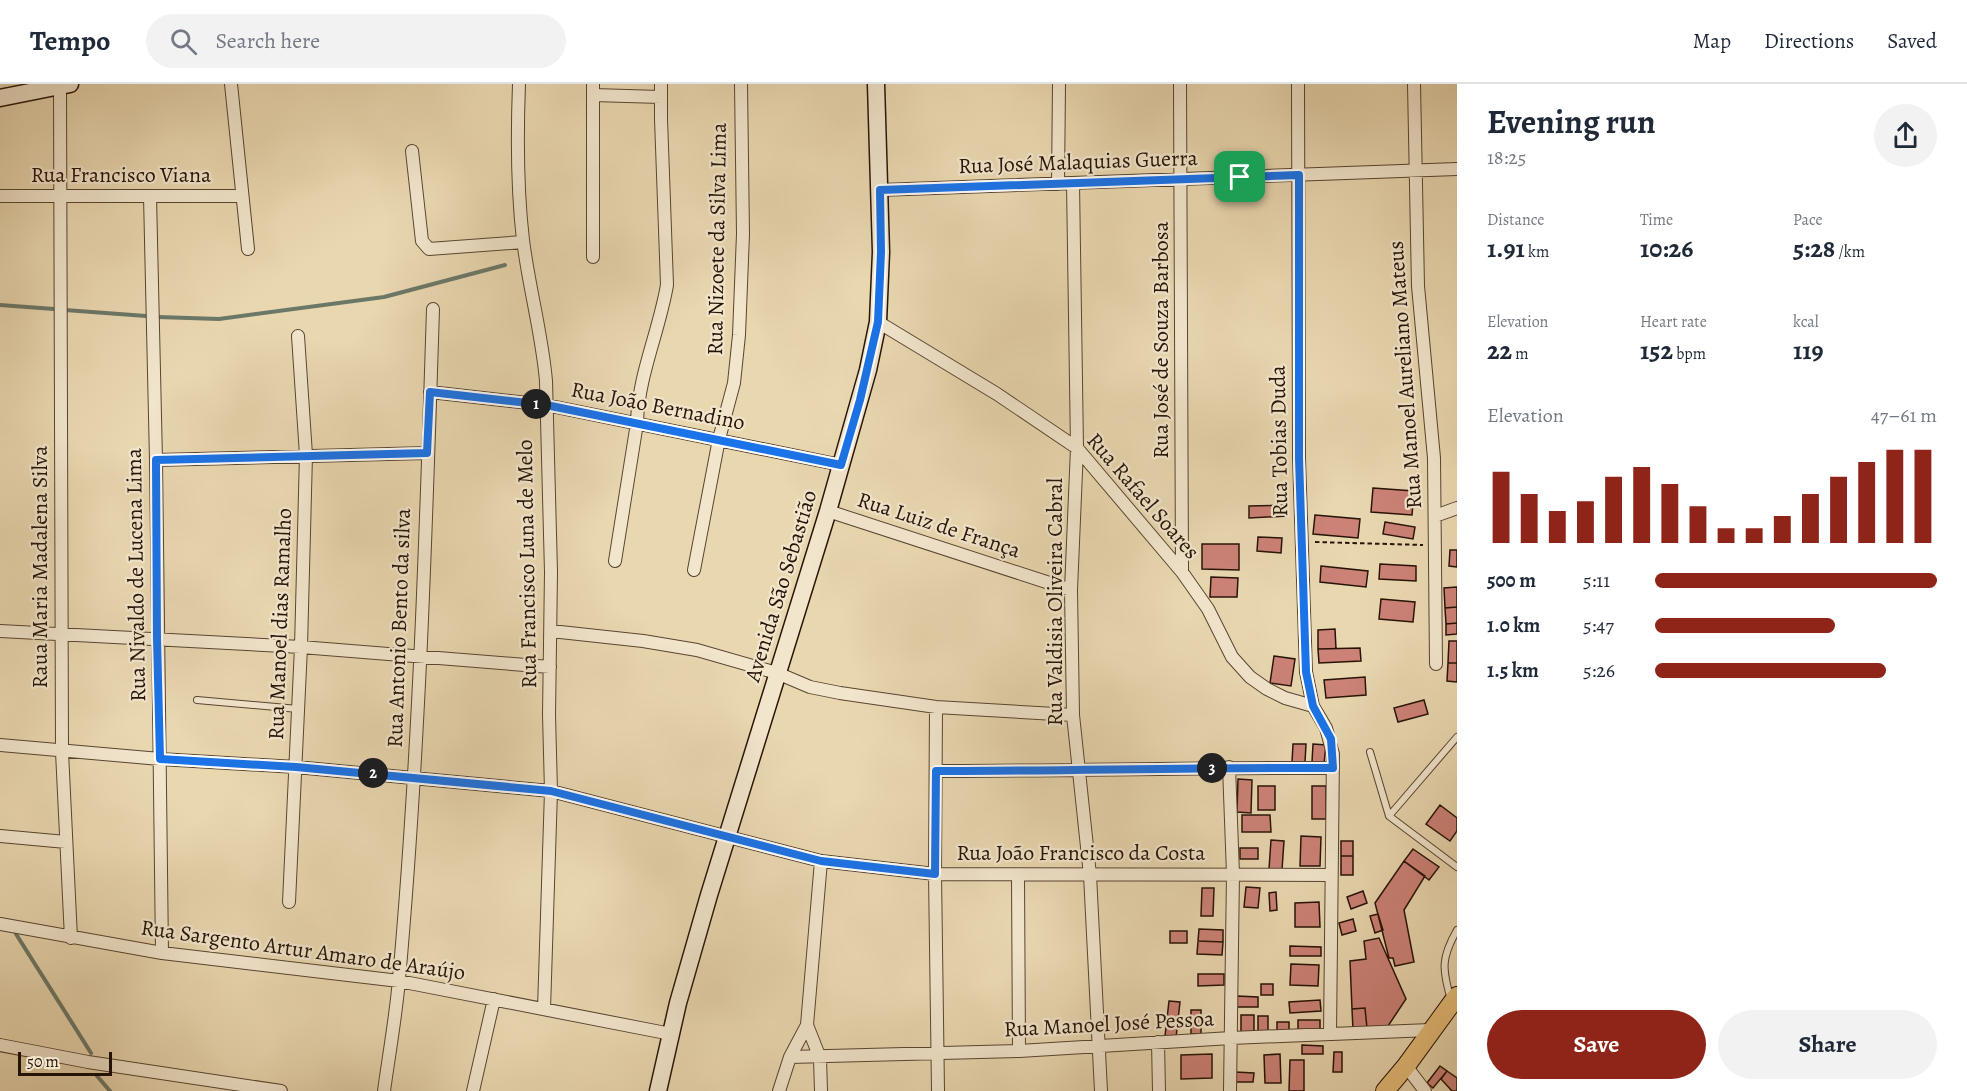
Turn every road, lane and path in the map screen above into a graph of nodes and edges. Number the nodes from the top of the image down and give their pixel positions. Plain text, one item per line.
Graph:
1 (231, 84) edge
2 (519, 84) edge
3 (661, 84) edge
4 (741, 84) edge
5 (876, 84) edge
6 (1059, 84) edge
7 (1180, 84) edge
8 (1298, 84) edge
9 (1414, 84) edge
10 (54, 86) edge
11 (593, 89) edge
12 (661, 97) junction
13 (0, 98) edge
14 (412, 151) dead end
15 (1457, 169) edge
16 (1416, 171) junction
17 (1299, 175) junction
18 (1182, 179) junction
19 (1073, 183) junction
20 (1058, 184) junction
21 (880, 190) junction
22 (0, 196) edge
23 (60, 196) junction
24 (150, 196) junction
25 (242, 196) junction
26 (523, 242) junction
27 (248, 249) dead end
28 (592, 257) dead end
29 (433, 309) dead end
30 (878, 322) junction
31 (298, 336) dead end
32 (430, 392) junction
33 (546, 405) junction
34 (638, 423) junction
35 (719, 439) junction
36 (1077, 448) junction
37 (427, 453) junction
38 (306, 455) junction
39 (156, 460) junction
40 (841, 465) junction
41 (1457, 508) edge
42 (828, 511) junction
43 (1435, 516) junction
44 (1302, 541) junction
45 (1435, 545) junction
46 (615, 561) dead end
47 (694, 570) dead end
48 (1182, 572) junction
49 (1071, 590) junction
50 (0, 631) edge
51 (550, 631) junction
52 (61, 635) junction
53 (157, 638) junction
54 (301, 646) junction
55 (420, 657) junction
56 (1436, 664) dead end
57 (550, 667) junction
58 (777, 674) junction
59 (197, 700) dead end
60 (1313, 706) junction
61 (936, 707) junction
62 (298, 709) junction
63 (1072, 715) junction
64 (1457, 737) edge
65 (0, 746) edge
66 (62, 752) junction
67 (1370, 752) dead end
68 (160, 759) junction
69 (296, 767) junction
70 (1229, 767) junction
71 (1333, 768) junction
72 (936, 771) junction
73 (1079, 771) junction
74 (414, 777) junction
75 (551, 791) junction
76 (1389, 816) junction
77 (0, 836) edge
78 (726, 837) junction
79 (66, 842) junction
80 (821, 861) junction
81 (1457, 867) edge
82 (935, 874) junction
83 (1233, 874) junction
84 (1090, 875) junction
85 (1331, 875) junction
86 (1018, 876) junction
87 (289, 902) dead end
88 (0, 924) edge
89 (1457, 930) edge
90 (71, 938) junction
91 (162, 952) junction
92 (399, 981) junction
93 (494, 999) junction
94 (1454, 999) edge
95 (544, 1009) junction
96 (807, 1025) junction
97 (1430, 1030) junction
98 (671, 1034) junction
99 (1330, 1034) junction
100 (1231, 1038) junction
101 (1158, 1042) junction
102 (0, 1045) edge
103 (1099, 1045) junction
104 (1019, 1051) junction
105 (939, 1054) junction
106 (790, 1057) junction
107 (820, 1058) junction
108 (1406, 1066) junction
109 (281, 1091) edge
110 (384, 1091) edge
111 (473, 1091) edge
112 (658, 1091) edge
113 (779, 1091) edge
114 (821, 1091) edge
115 (938, 1091) edge
116 (1101, 1091) edge
117 (1159, 1091) edge
118 (1230, 1091) edge
119 (1385, 1091) edge
120 (1425, 1091) edge

1 - 25 street
2 - 26 street, Rua Francisco Luna de Melo
3 - 12 street
4 - 35 street, Rua Nizoete da Silva Lima
5 - 21 main road, Avenida São Sebastião
6 - 20 street
7 - 18 street, Rua José de Souza Barbosa
8 - 17 street, Rua Tobias Duda
9 - 16 street, Rua Manoel Aureliano Mateus
10 - 13 main road
10 - 23 street, Raua Maria Madalena Silva
11 - 12 street
11 - 28 street
12 - 34 street
14 - 26 street
15 - 16 street, Rua José Malaquias Guerra
16 - 17 street, Rua José Malaquias Guerra
16 - 43 street, Rua Manoel Aureliano Mateus
17 - 18 street, Rua José Malaquias Guerra
17 - 44 street, Rua Tobias Duda
18 - 19 street, Rua José Malaquias Guerra
18 - 48 street, Rua José de Souza Barbosa
19 - 20 street, Rua José Malaquias Guerra
19 - 36 street, Rua Valdisia Oliveira Cabral
20 - 21 street, Rua José Malaquias Guerra
21 - 30 main road, Avenida São Sebastião
22 - 23 street, Rua Francisco Viana
23 - 24 street, Rua Francisco Viana
23 - 52 street, Raua Maria Madalena Silva
24 - 25 street, Rua Francisco Viana
24 - 39 street, Rua Nivaldo de Lucena Lima
25 - 27 street
26 - 33 street, Rua Francisco Luna de Melo
29 - 32 street, Rua Antonio Bento da silva
30 - 36 street, Rua Rafael Soares
30 - 40 main road, Avenida São Sebastião
31 - 38 street, Rua Manoel dias Ramalho
32 - 33 street, Rua João Bernadino
32 - 37 street, Rua Antonio Bento da silva
33 - 34 street, Rua João Bernadino
33 - 51 street, Rua Francisco Luna de Melo
34 - 35 street, Rua João Bernadino
34 - 46 street
35 - 40 street, Rua João Bernadino
35 - 47 street, Rua Nizoete da Silva Lima
36 - 48 street, Rua Rafael Soares
36 - 49 street, Rua Valdisia Oliveira Cabral
37 - 38 street
37 - 55 street, Rua Antonio Bento da silva
38 - 39 street
38 - 54 street, Rua Manoel dias Ramalho
39 - 53 street, Rua Nivaldo de Lucena Lima
40 - 42 main road, Avenida São Sebastião
41 - 43 street
42 - 49 street, Rua Luiz de França
42 - 58 main road, Avenida São Sebastião
43 - 45 street, Rua Manoel Aureliano Mateus
44 - 45 path
44 - 60 street, Rua Tobias Duda
45 - 56 street, Rua Manoel Aureliano Mateus
48 - 60 street, Rua Rafael Soares
49 - 63 street, Rua Valdisia Oliveira Cabral
50 - 52 street
51 - 57 street, Rua Francisco Luna de Melo
51 - 58 street
52 - 53 street
52 - 66 street, Raua Maria Madalena Silva
53 - 54 street
53 - 68 street, Rua Nivaldo de Lucena Lima
54 - 55 street
54 - 62 street, Rua Manoel dias Ramalho
55 - 57 street
55 - 74 street, Rua Antonio Bento da silva
57 - 75 street, Rua Francisco Luna de Melo
58 - 61 street
58 - 78 main road, Avenida São Sebastião
59 - 62 lane
60 - 71 street, Rua Tobias Duda
61 - 63 street
61 - 72 street
62 - 69 street, Rua Manoel dias Ramalho
63 - 73 street, Rua Valdisia Oliveira Cabral
64 - 76 lane
65 - 66 street, Rua João Francisco da Costa
66 - 68 street, Rua João Francisco da Costa
66 - 79 street, Raua Maria Madalena Silva
67 - 76 lane
68 - 69 street, Rua João Francisco da Costa
68 - 91 street, Rua Nivaldo de Lucena Lima
69 - 74 street, Rua João Francisco da Costa
69 - 87 street, Rua Manoel dias Ramalho
70 - 71 street
70 - 73 street
70 - 83 street
71 - 85 street, Rua Tobias Duda
72 - 73 street
72 - 82 street
73 - 84 street, Rua Valdisia Oliveira Cabral
74 - 75 street, Rua João Francisco da Costa
74 - 92 street, Rua Antonio Bento da silva
75 - 78 street, Rua João Francisco da Costa
75 - 95 street, Rua Francisco Luna de Melo
76 - 81 lane
77 - 79 street
78 - 80 street, Rua João Francisco da Costa
78 - 98 main road, Avenida São Sebastião
79 - 90 street, Raua Maria Madalena Silva
80 - 82 street, Rua João Francisco da Costa
80 - 96 street
82 - 86 street, Rua João Francisco da Costa
82 - 105 street
83 - 84 street, Rua João Francisco da Costa
83 - 85 street, Rua João Francisco da Costa
83 - 100 street
84 - 86 street, Rua João Francisco da Costa
84 - 103 street, Rua Valdisia Oliveira Cabral
85 - 99 street, Rua Tobias Duda
86 - 104 street
88 - 90 street, Rua Sargento Artur Amaro de Araújo
89 - 94 lane
90 - 91 street, Rua Sargento Artur Amaro de Araújo
91 - 92 street, Rua Sargento Artur Amaro de Araújo
92 - 93 street, Rua Sargento Artur Amaro de Araújo
92 - 110 street, Rua Antonio Bento da silva
93 - 95 street, Rua Sargento Artur Amaro de Araújo
93 - 111 street
94 - 97 main road
95 - 98 street, Rua Sargento Artur Amaro de Araújo
96 - 106 street
96 - 107 street
97 - 99 street, Rua Manoel José Pessoa
97 - 108 main road
98 - 112 main road, Avenida São Sebastião
99 - 100 street, Rua Manoel José Pessoa
100 - 101 street, Rua Manoel José Pessoa
100 - 118 street
101 - 103 street, Rua Manoel José Pessoa
101 - 117 street
102 - 109 street
103 - 104 street, Rua Manoel José Pessoa
103 - 116 street, Rua Valdisia Oliveira Cabral
104 - 105 street, Rua Manoel José Pessoa
105 - 107 street, Rua Manoel José Pessoa
105 - 115 street
106 - 107 street, Rua Manoel José Pessoa
106 - 113 street
107 - 114 street
108 - 119 main road
108 - 120 street

